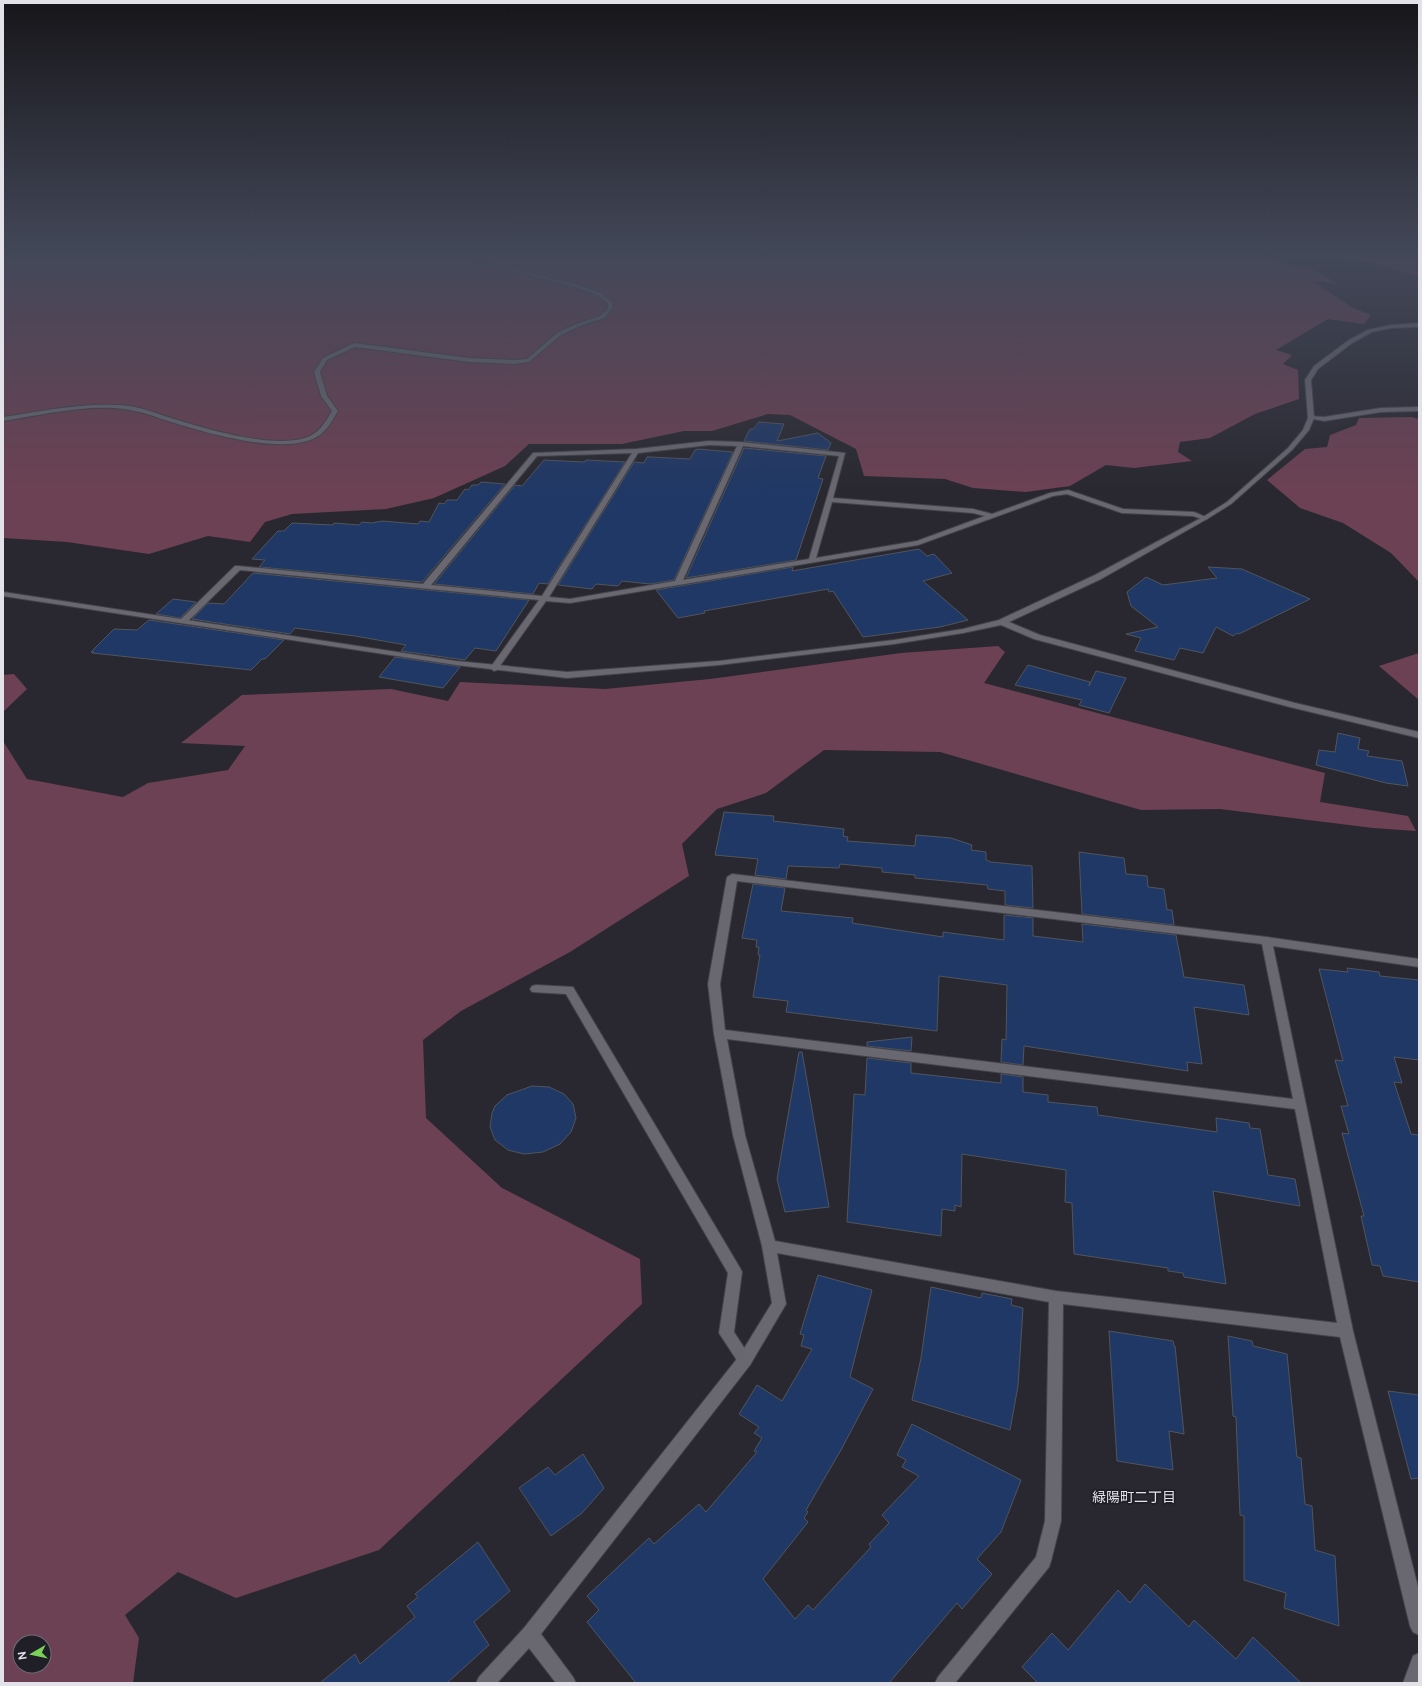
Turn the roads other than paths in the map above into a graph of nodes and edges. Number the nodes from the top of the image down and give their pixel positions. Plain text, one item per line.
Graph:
1 (558, 335) edge
2 (1360, 335) edge
3 (1419, 409) edge
4 (1311, 418) junction
5 (3, 419) edge
6 (741, 444) junction
7 (636, 451) junction
8 (829, 500) junction
9 (992, 516) junction
10 (1205, 518) junction
11 (812, 560) junction
12 (678, 582) junction
13 (426, 587) junction
14 (3, 594) edge
15 (544, 598) junction
16 (183, 621) junction
17 (1002, 622) junction
18 (494, 668) junction
19 (1419, 735) edge
20 (1267, 941) junction
21 (1419, 963) edge
22 (536, 990) dead end
23 (720, 1034) junction
24 (1300, 1104) junction
25 (769, 1246) junction
26 (1056, 1297) junction
27 (1346, 1332) junction
28 (745, 1360) junction
29 (1419, 1626) edge
30 (530, 1634) junction
31 (1419, 1662) edge
32 (485, 1683) edge
33 (567, 1683) edge
34 (944, 1683) edge
35 (1412, 1683) edge

1 - 5 street
2 - 4 street
3 - 4 street
4 - 10 street
6 - 7 street
6 - 8 street
6 - 12 street
7 - 13 street
7 - 15 street
8 - 9 street
8 - 11 street
9 - 10 street
9 - 11 street
10 - 17 street
11 - 12 street
12 - 15 street
13 - 15 street
13 - 16 street
14 - 16 street
15 - 18 street
16 - 18 street
17 - 18 street
17 - 19 street
20 - 21 street
20 - 23 street
20 - 24 street
22 - 28 street
23 - 24 street
23 - 25 street
24 - 27 street
25 - 26 street
25 - 28 street
26 - 27 street
26 - 34 street
27 - 29 street
28 - 30 street
30 - 32 street
30 - 33 street
31 - 35 street

